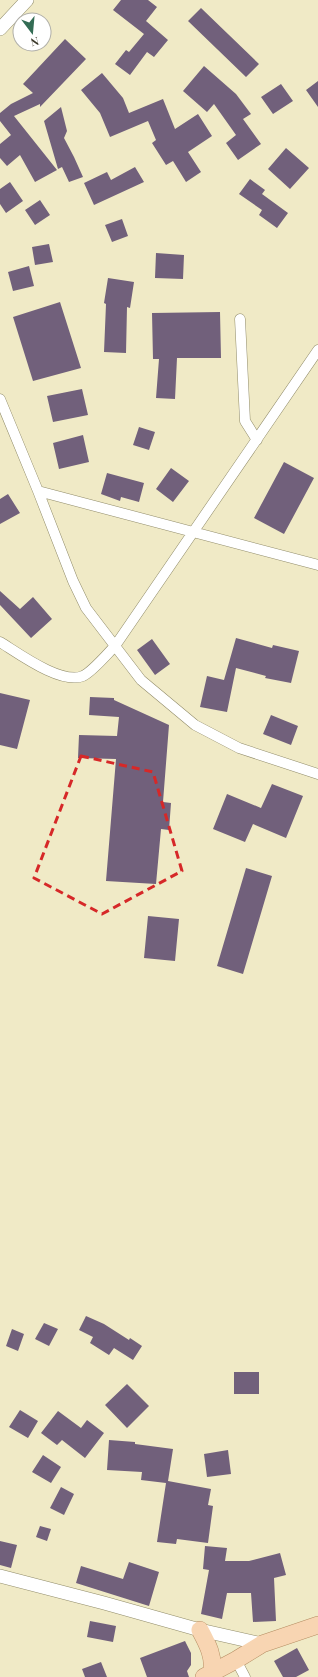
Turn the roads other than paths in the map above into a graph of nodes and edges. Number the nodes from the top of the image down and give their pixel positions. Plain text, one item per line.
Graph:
1 (27, 0) edge
2 (0, 29) edge
3 (240, 319) dead end
4 (318, 350) edge
5 (0, 399) edge
6 (257, 440) junction
7 (38, 491) junction
8 (194, 531) junction
9 (318, 565) edge
10 (0, 642) edge
11 (115, 646) junction
12 (318, 774) edge
13 (4, 1579) edge
14 (318, 1625) edge
15 (200, 1630) junction
16 (262, 1644) junction
17 (236, 1660) junction
18 (208, 1675) edge
19 (245, 1677) edge

1 - 2 street
3 - 6 street
4 - 6 street
5 - 7 street
6 - 8 street
7 - 8 street
7 - 11 street
8 - 9 street
8 - 11 street
10 - 11 street
11 - 12 street
13 - 15 street
14 - 16 main road
15 - 16 street
15 - 18 main road
16 - 17 main road
17 - 18 main road
17 - 19 street

